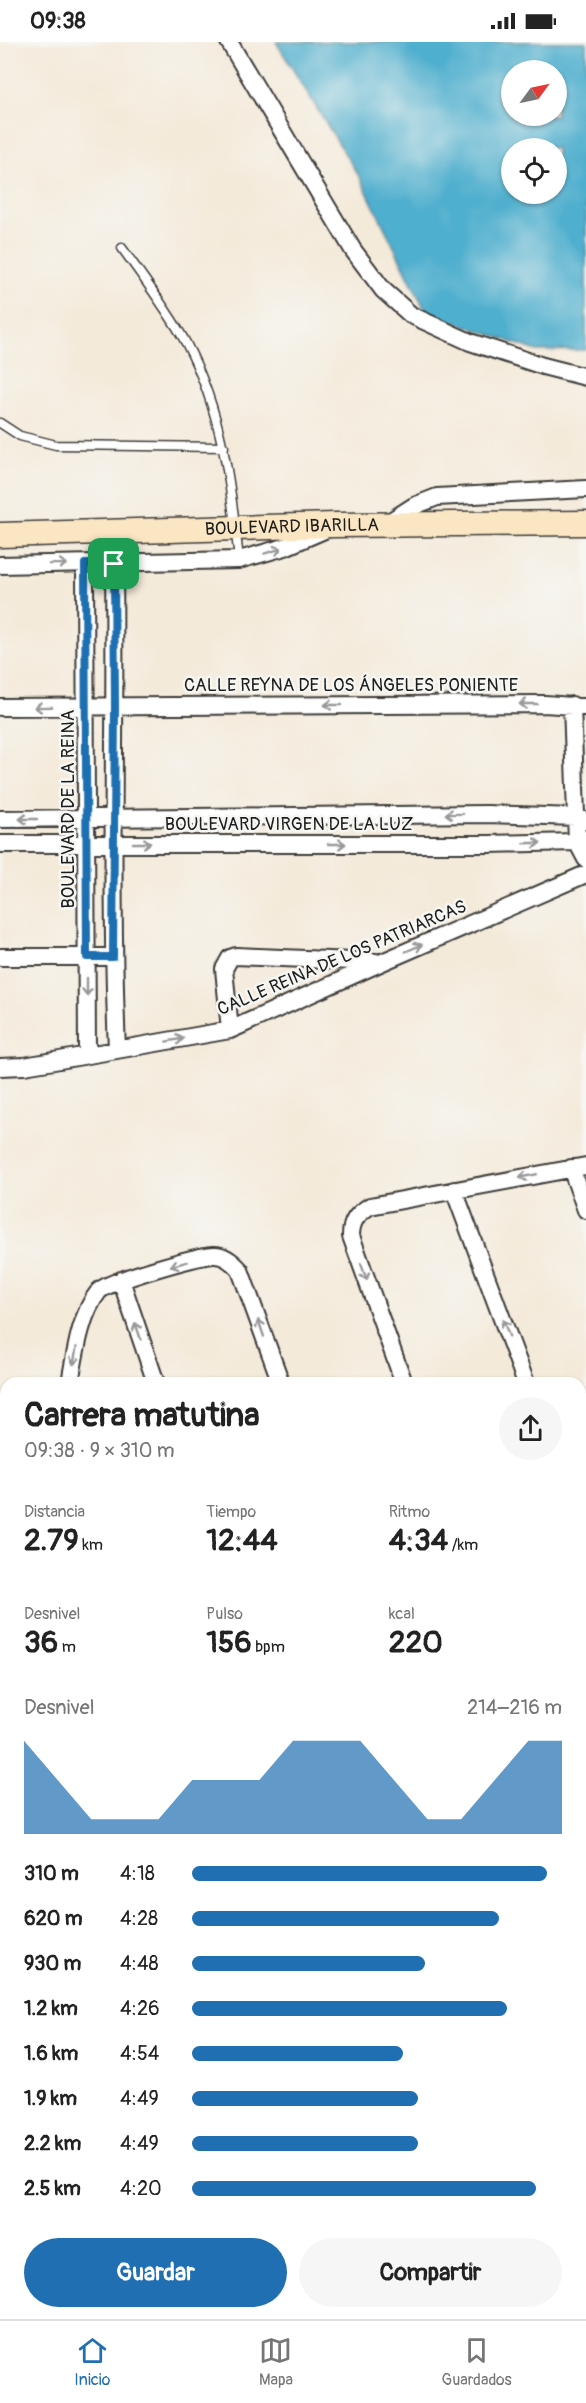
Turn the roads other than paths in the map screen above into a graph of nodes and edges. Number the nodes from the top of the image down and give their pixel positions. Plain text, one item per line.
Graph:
1 (229, 42) edge
2 (122, 248) dead end
3 (586, 376) edge
4 (0, 423) edge
5 (224, 447) junction
6 (586, 489) edge
7 (586, 522) edge
8 (335, 525) junction
9 (386, 525) junction
10 (235, 528) junction
11 (0, 535) edge
12 (239, 560) junction
13 (85, 564) junction
14 (114, 564) junction
15 (0, 565) edge
16 (87, 706) junction
17 (115, 706) junction
18 (579, 706) edge
19 (0, 707) edge
20 (115, 818) junction
21 (0, 819) edge
22 (87, 819) junction
23 (581, 819) edge
24 (581, 840) edge
25 (87, 843) junction
26 (115, 843) junction
27 (0, 844) edge
28 (586, 859) edge
29 (586, 874) edge
30 (0, 957) edge
31 (87, 957) junction
32 (113, 957) junction
33 (380, 963) junction
34 (231, 1030) junction
35 (117, 1050) junction
36 (87, 1055) junction
37 (0, 1067) edge
38 (578, 1167) edge
39 (454, 1190) junction
40 (586, 1210) edge
41 (121, 1280) junction
42 (71, 1377) edge
43 (154, 1377) edge
44 (279, 1377) edge
45 (402, 1377) edge
46 (524, 1377) edge

1 - 3 street
2 - 5 lane
4 - 5 lane
5 - 10 lane
6 - 9 street
7 - 9 street, BOULEVARD IBARILLA
8 - 9 street, BOULEVARD IBARILLA
8 - 10 street, BOULEVARD IBARILLA
12 -> 8 street
10 - 11 street, BOULEVARD IBARILLA
10 - 12 lane
12 - 14 street
13 - 14 street
15 -> 13 street
13 - 16 street, BOULEVARD DE LA REINA
14 - 17 street
16 - 17 street, CALLE REYNA DE LOS ÁNGELES PONIENTE
16 -> 19 street, CALLE REYNA DE LOS ÁNGELES PONIENTE
16 - 22 street, BOULEVARD DE LA REINA
18 -> 17 street, CALLE REYNA DE LOS ÁNGELES PONIENTE
17 - 20 street
18 - 23 street
20 - 22 street, BOULEVARD VIRGEN DE LA LUZ
23 -> 20 street, BOULEVARD VIRGEN DE LA LUZ
20 - 26 street
22 -> 21 street, BOULEVARD VIRGEN DE LA LUZ
22 - 25 street, BOULEVARD DE LA REINA
23 - 24 street
26 -> 24 street, BOULEVARD VIRGEN DE LA LUZ
24 - 28 street
25 - 26 street, BOULEVARD VIRGEN DE LA LUZ
25 - 27 street, BOULEVARD VIRGEN DE LA LUZ
25 - 31 street, BOULEVARD DE LA REINA
26 - 32 street
33 -> 29 street, CALLE REINA DE LOS PATRIARCAS
30 - 31 street
31 - 32 street
31 -> 36 street, BOULEVARD DE LA REINA
32 - 35 street
33 - 34 street, CALLE REINA DE LOS PATRIARCAS
33 - 34 street
35 -> 34 street, CALLE REINA DE LOS PATRIARCAS
35 - 36 street, CALLE REINA DE LOS PATRIARCAS
36 - 37 street, CALLE REINA DE LOS PATRIARCAS
38 -> 39 street
38 - 40 street
39 -> 45 street
46 -> 39 street
41 -> 42 street
43 -> 41 street
44 -> 41 street

